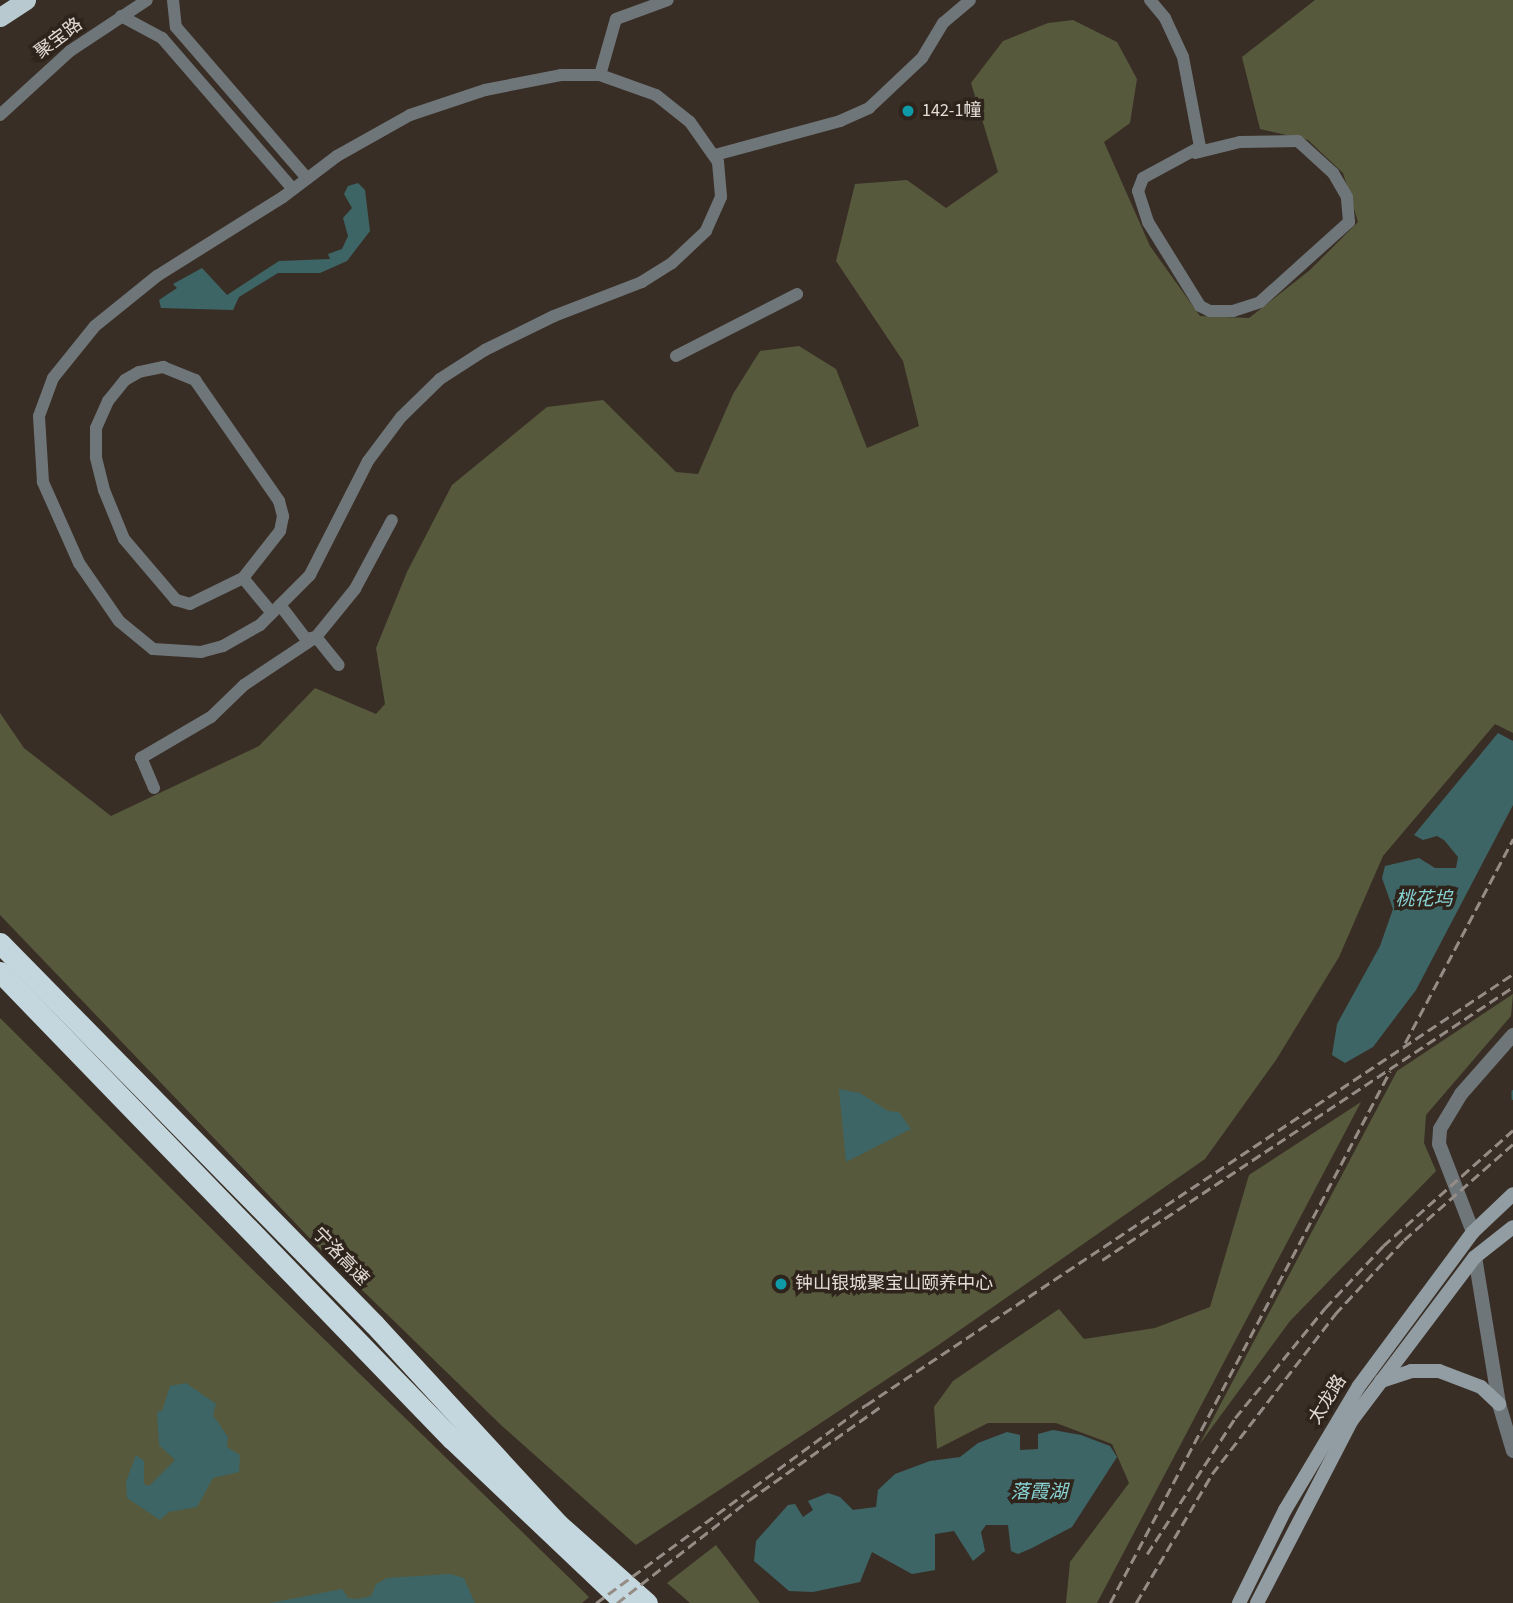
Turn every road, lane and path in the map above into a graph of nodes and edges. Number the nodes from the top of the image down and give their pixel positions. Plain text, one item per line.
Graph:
1 (26, 0) edge
2 (147, 0) edge
3 (173, 0) edge
4 (668, 0) edge
5 (970, 0) edge
6 (1150, 0) edge
7 (121, 16) junction
8 (0, 18) edge
9 (600, 75) junction
10 (0, 115) edge
11 (1195, 153) junction
12 (715, 155) junction
13 (307, 178) junction
14 (293, 189) junction
15 (797, 295) dead end
16 (676, 356) dead end
17 (392, 520) dead end
18 (243, 578) junction
19 (276, 609) junction
20 (316, 637) junction
21 (339, 665) dead end
22 (154, 788) dead end
23 (0, 943) edge
24 (0, 972) edge
25 (1513, 1035) edge
26 (1513, 1194) edge
27 (1513, 1227) edge
28 (1473, 1232) junction
29 (1475, 1258) junction
30 (1381, 1381) junction
31 (1499, 1404) junction
32 (1513, 1451) edge
33 (625, 1603) edge
34 (647, 1603) edge
35 (1239, 1603) edge
36 (1257, 1603) edge

1 - 8 highway
2 - 7 street, 聚宝路
3 - 13 street
4 - 9 street
5 - 12 street
6 - 11 street
7 - 10 street, 聚宝路
7 - 14 street
9 - 12 street
9 - 13 street
11 - 11 street
12 - 19 street
13 - 14 street
14 - 19 street
15 - 16 street
17 - 20 street
18 - 18 street
18 - 19 street
19 - 20 street
20 - 21 street
20 - 22 street
23 - 34 highway, 宁洛高速
24 - 33 highway
25 - 28 street
26 - 28 main road, 太龙路
27 - 29 main road, 太龙路
28 - 29 main road
28 - 35 main road, 太龙路
29 - 30 main road, 太龙路
29 - 31 street
30 - 31 main road
30 - 36 main road, 太龙路
31 - 32 street

